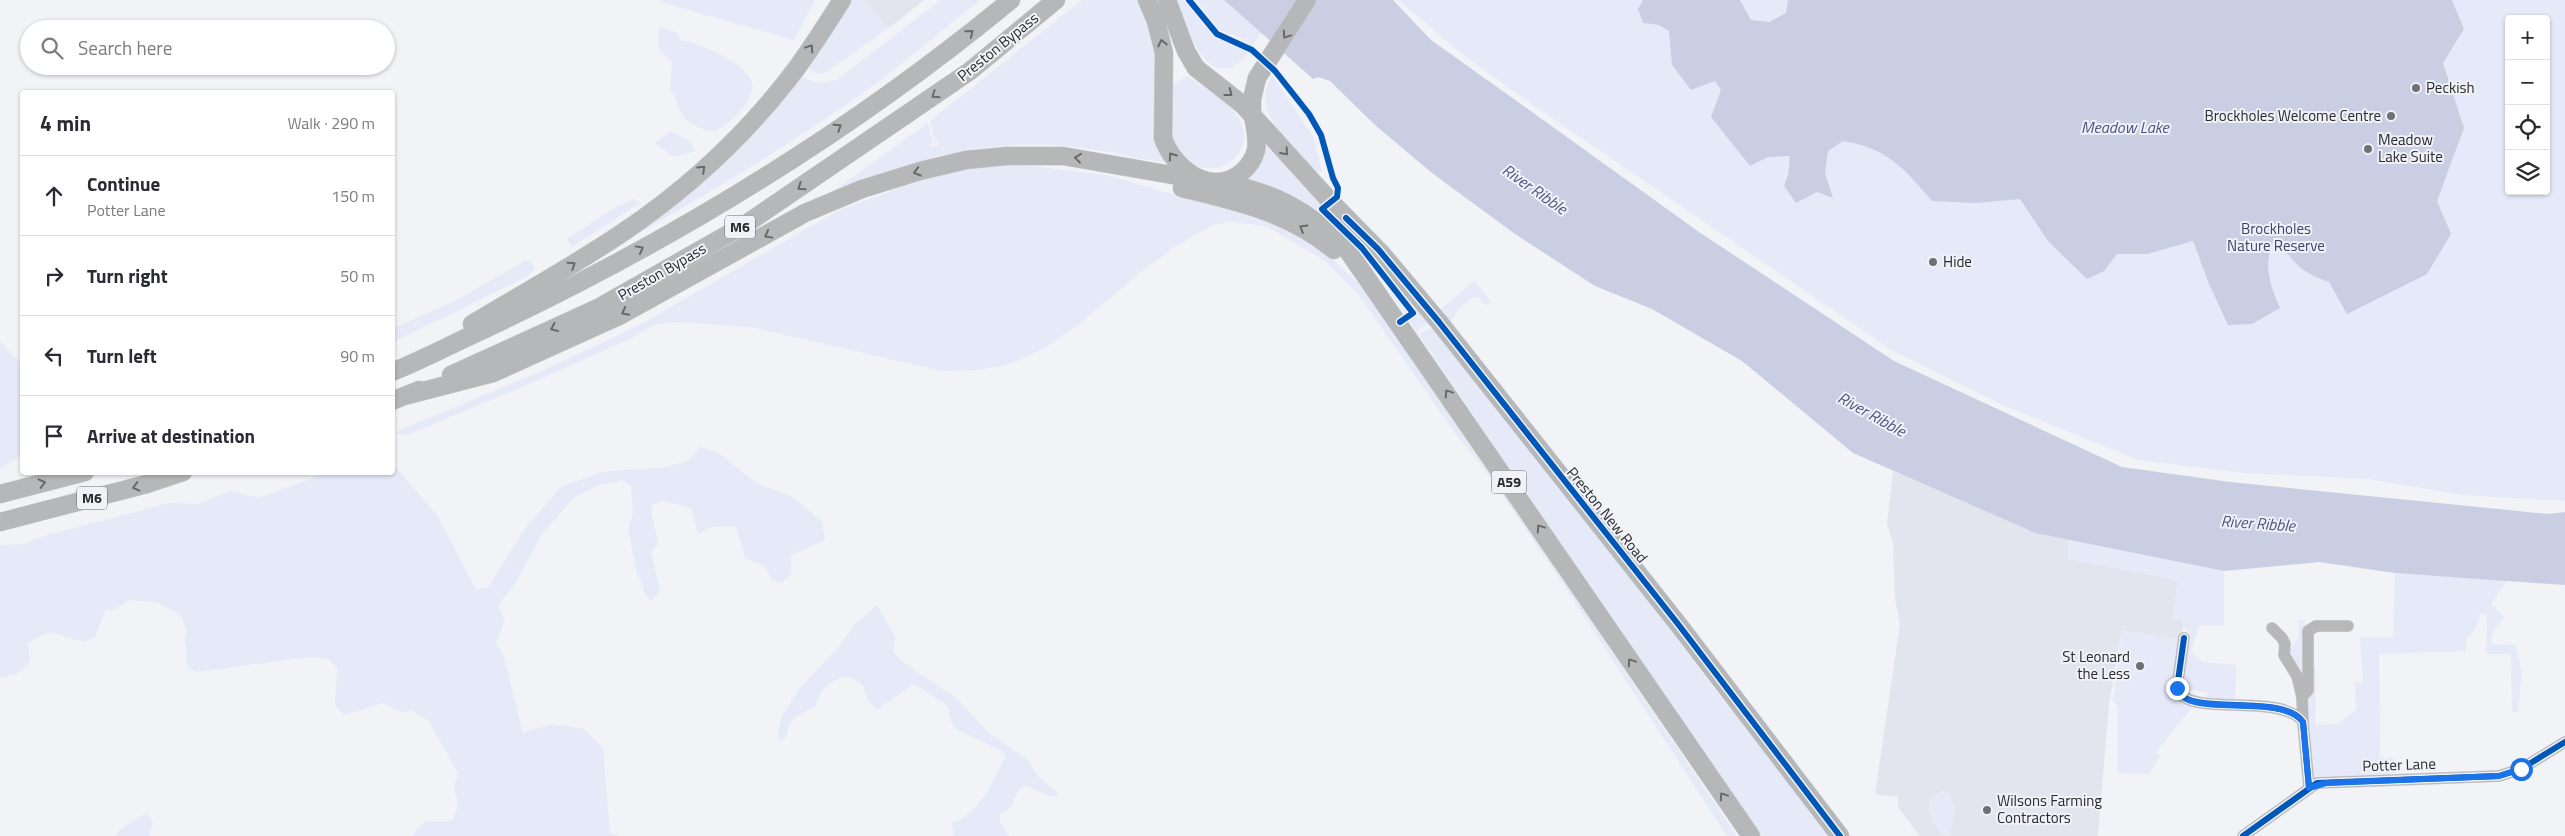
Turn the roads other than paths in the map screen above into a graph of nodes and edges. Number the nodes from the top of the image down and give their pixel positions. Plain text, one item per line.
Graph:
1 (835, 0) edge
2 (842, 0) edge
3 (1011, 0) edge
4 (1056, 0) edge
5 (1147, 0) edge
6 (1167, 0) edge
7 (1307, 0) edge
8 (827, 23) junction
9 (1252, 115) junction
10 (1099, 161) junction
11 (1217, 182) junction
12 (1370, 279) junction
13 (395, 370) edge
14 (395, 371) edge
15 (400, 398) edge
16 (73, 475) edge
17 (174, 475) edge
18 (0, 494) edge
19 (0, 522) edge
20 (2348, 626) dead end
21 (2272, 628) dead end
22 (2184, 638) dead end
23 (2302, 697) junction
24 (2303, 722) junction
25 (2565, 742) edge
26 (2309, 788) junction
27 (1748, 832) edge
28 (1840, 836) edge
29 (2243, 836) edge

1 - 8 highway
2 - 8 highway
14 -> 3 highway, Preston Bypass / M6
4 -> 15 highway, Preston Bypass / M6
11 -> 5 highway
6 -> 9 highway, Preston New Road
7 -> 9 highway
13 -> 8 highway
9 - 11 highway
9 -> 28 highway, Preston New Road
10 - 11 highway
12 -> 10 highway
10 -> 15 highway
11 - 12 highway, A59
27 -> 12 highway, A59
18 -> 16 highway, M6
17 -> 19 highway, M6
20 - 23 street
21 - 23 street
22 - 24 street
23 - 24 street
24 - 26 street
25 - 26 street, Potter Lane
26 - 29 street, Potter Lane

